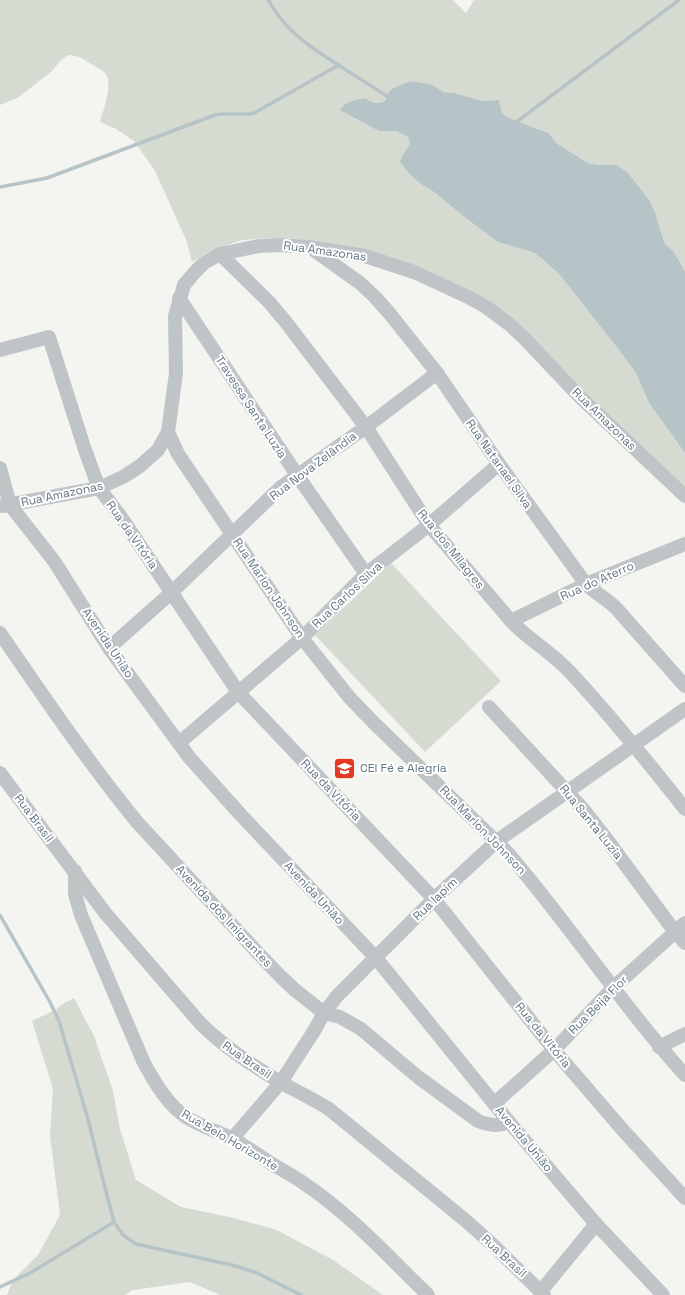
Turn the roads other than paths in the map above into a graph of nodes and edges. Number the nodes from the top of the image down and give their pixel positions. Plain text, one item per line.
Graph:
1 (309, 247) junction
2 (220, 254) junction
3 (179, 298) junction
4 (0, 350) edge
5 (436, 373) junction
6 (366, 427) junction
7 (168, 432) junction
8 (499, 464) junction
9 (0, 468) edge
10 (297, 476) junction
11 (99, 488) junction
12 (685, 496) edge
13 (5, 506) edge
14 (429, 525) junction
15 (233, 534) junction
16 (685, 544) edge
17 (366, 574) junction
18 (586, 584) junction
19 (172, 592) junction
20 (511, 621) junction
21 (0, 633) edge
22 (302, 638) junction
23 (109, 648) junction
24 (685, 686) edge
25 (238, 692) junction
26 (489, 707) dead end
27 (685, 709) edge
28 (179, 743) junction
29 (634, 744) junction
30 (0, 773) edge
31 (567, 791) junction
32 (685, 809) edge
33 (497, 841) junction
34 (74, 871) junction
35 (434, 899) junction
36 (680, 928) edge
37 (685, 943) edge
38 (376, 958) junction
39 (612, 988) junction
40 (324, 1013) junction
41 (685, 1034) edge
42 (659, 1046) junction
43 (554, 1050) junction
44 (685, 1075) edge
45 (281, 1082) junction
46 (495, 1103) junction
47 (509, 1122) junction
48 (232, 1138) junction
49 (685, 1198) edge
50 (596, 1224) junction
51 (543, 1293) edge
52 (428, 1295) edge
53 (663, 1295) edge

1 - 2 street, Rua Amazonas
1 - 5 street, Rua Natanael Silva
1 - 12 street, Rua Amazonas
2 - 3 street, Rua Amazonas
2 - 6 street, Rua dos Milagres
3 - 7 street, Rua Amazonas
3 - 10 street, Travessa Santa Luzia
4 - 11 street, Rua da Vitória
5 - 6 street, Rua Nova Zelândia
5 - 8 street, Rua Natanael Silva
6 - 10 street, Rua Nova Zelândia
6 - 14 street, Rua dos Milagres
7 - 11 street, Rua Amazonas
7 - 15 street, Rua Marlon Johnson
8 - 14 street, Rua Carlos Silva
8 - 18 street, Rua Natanael Silva
9 - 13 street, Avenida União
10 - 15 street, Rua Nova Zelândia
10 - 17 street, Travessa Santa Luzia
11 - 13 street, Rua Amazonas
11 - 19 street, Rua da Vitória
13 - 23 street, Avenida União
14 - 17 street, Rua Carlos Silva
14 - 20 street, Rua dos Milagres
15 - 19 street, Rua Nova Zelândia
15 - 22 street, Rua Marlon Johnson
16 - 18 street, Rua do Aterro
17 - 22 street, Rua Carlos Silva
18 - 20 street, Rua do Aterro
18 - 24 street, Rua Natanael Silva
19 - 23 street, Rua Nova Zelândia
19 - 25 street, Rua da Vitória
20 - 29 street, Rua dos Milagres
21 - 40 street, Avenida dos Imigrantes
22 - 25 street, Rua Carlos Silva
22 - 33 street, Rua Marlon Johnson
23 - 28 street, Avenida União
25 - 28 street, Rua Carlos Silva
25 - 35 street, Rua da Vitória
26 - 31 street, Rua Santa Luzia
27 - 29 street, Rua Iapim
28 - 38 street, Avenida União
29 - 31 street, Rua Iapim
29 - 32 street, Rua dos Milagres
30 - 34 street, Rua Brasil
31 - 33 street, Rua Iapim
31 - 36 street, Rua Santa Luzia
33 - 35 street, Rua Iapim
33 - 39 street, Rua Marlon Johnson
34 - 45 street, Rua Brasil
34 - 48 street, Rua Belo Horizonte
35 - 38 street, Rua Iapim
35 - 43 street, Rua da Vitória
36 - 37 street, Rua Santa Luzia
36 - 39 street, Rua Beija Flor
38 - 40 street, Rua Iapim
38 - 46 street, Avenida União
39 - 42 street, Rua Marlon Johnson
39 - 43 street, Rua Beija Flor
40 - 45 street, Rua Iapim
40 - 47 street, Avenida dos Imigrantes
41 - 42 street
42 - 44 street, Rua Marlon Johnson
43 - 46 street, Rua Beija Flor
43 - 49 street, Rua da Vitória
45 - 48 street, Rua Iapim
45 - 51 street, Rua Brasil
46 - 47 street, Avenida União
47 - 50 street, Avenida União
48 - 52 street, Rua Belo Horizonte
50 - 51 street
50 - 53 street, Avenida União

